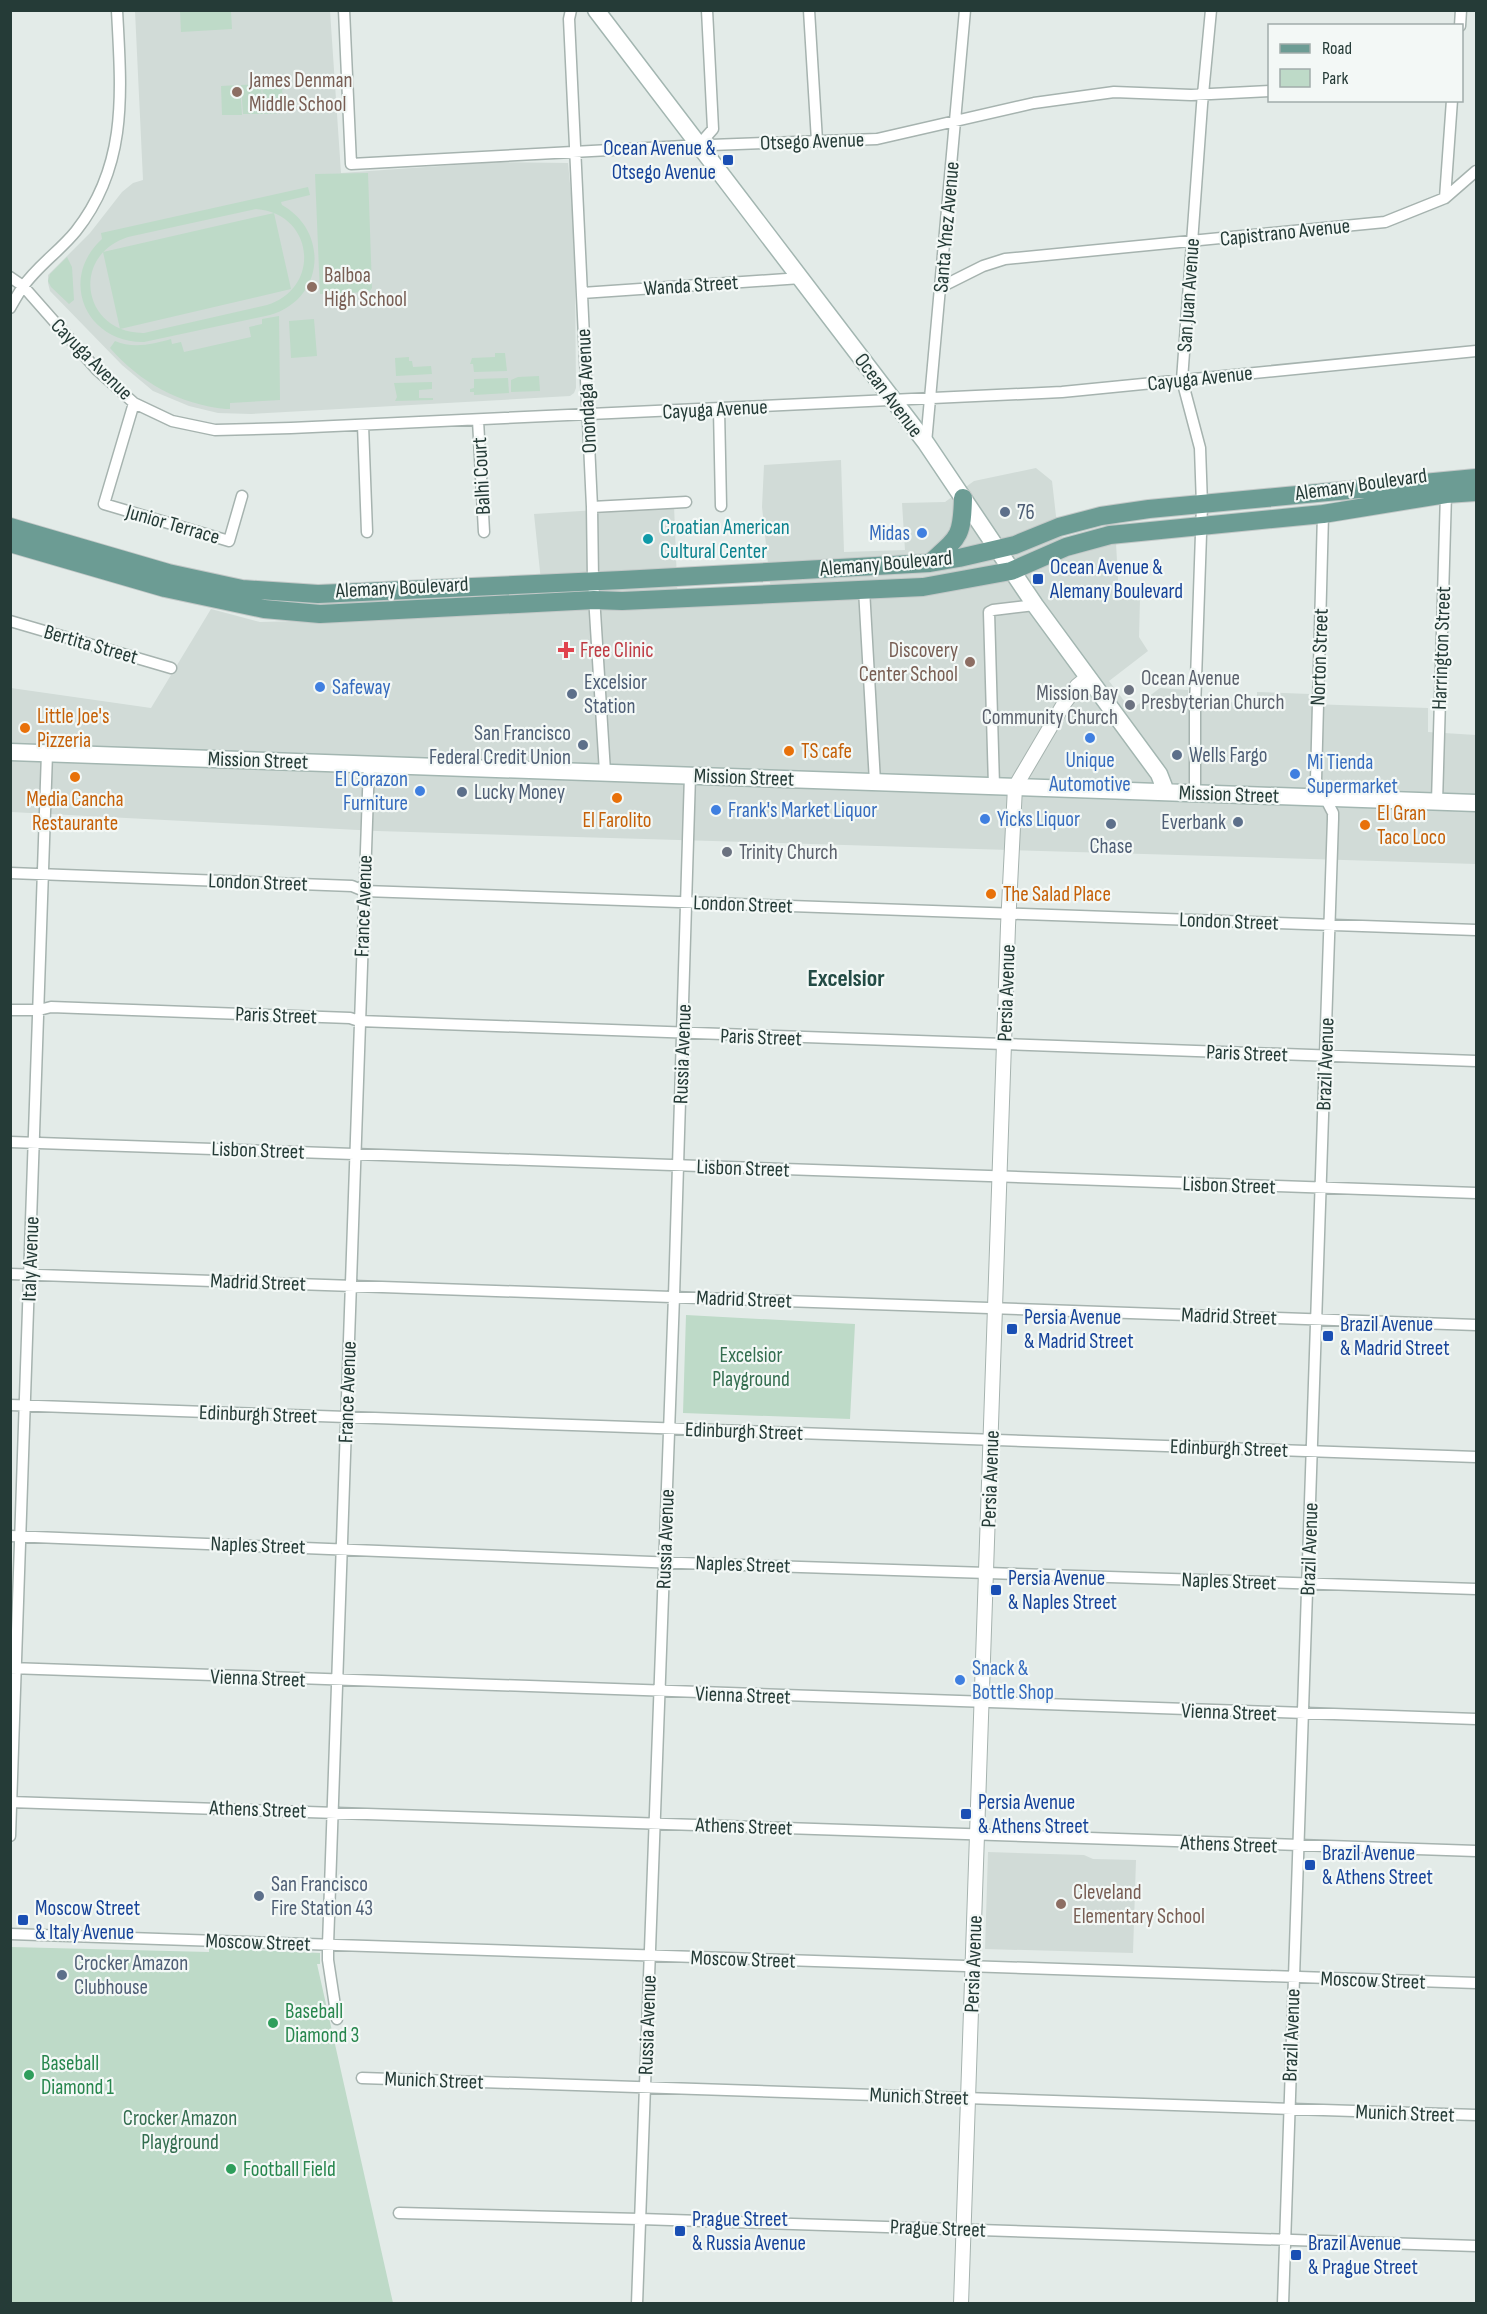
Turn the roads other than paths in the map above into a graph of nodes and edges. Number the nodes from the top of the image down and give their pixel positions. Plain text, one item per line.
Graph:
1 (117, 10) edge
2 (344, 10) edge
3 (571, 10) edge
4 (596, 10) edge
5 (707, 10) edge
6 (809, 10) edge
7 (965, 10) edge
8 (1211, 10) edge
9 (1268, 91) edge
10 (1203, 94) junction
11 (1452, 102) edge
12 (955, 122) junction
13 (817, 141) junction
14 (699, 145) junction
15 (576, 153) junction
16 (1476, 171) edge
17 (1445, 198) junction
18 (1192, 241) junction
19 (10, 277) edge
20 (801, 278) junction
21 (23, 286) junction
22 (941, 287) junction
23 (582, 293) junction
24 (10, 308) edge
25 (1476, 351) edge
26 (1182, 380) junction
27 (932, 398) junction
28 (893, 399) junction
29 (134, 403) junction
30 (719, 409) junction
31 (588, 415) junction
32 (478, 420) junction
33 (363, 425) junction
34 (926, 443) junction
35 (1476, 478) edge
36 (1476, 492) edge
37 (1446, 494) junction
38 (242, 496) dead end
39 (963, 498) junction
40 (686, 502) dead end
41 (1203, 505) junction
42 (722, 506) dead end
43 (592, 507) junction
44 (1323, 514) junction
45 (1202, 525) junction
46 (10, 527) edge
47 (367, 532) dead end
48 (484, 532) dead end
49 (10, 543) edge
50 (997, 549) junction
51 (930, 562) junction
52 (1011, 571) junction
53 (593, 580) junction
54 (864, 589) junction
55 (594, 600) junction
56 (1035, 605) junction
57 (10, 621) edge
58 (171, 668) dead end
59 (1088, 677) junction
60 (10, 752) edge
61 (47, 753) junction
62 (369, 764) junction
63 (605, 772) junction
64 (690, 775) junction
65 (875, 782) junction
66 (994, 786) junction
67 (1015, 787) junction
68 (1166, 792) junction
69 (1195, 793) junction
70 (1324, 797) junction
71 (1437, 802) junction
72 (1476, 803) edge
73 (10, 873) edge
74 (43, 874) junction
75 (364, 891) junction
76 (687, 902) junction
77 (1009, 914) junction
78 (1330, 925) junction
79 (1476, 930) edge
80 (10, 1010) edge
81 (39, 1010) junction
82 (359, 1022) junction
83 (682, 1034) junction
84 (1004, 1046) junction
85 (1326, 1056) junction
86 (1476, 1061) edge
87 (10, 1142) edge
88 (34, 1143) junction
89 (356, 1154) junction
90 (678, 1166) junction
91 (1000, 1177) junction
92 (1321, 1188) junction
93 (1476, 1193) edge
94 (10, 1274) edge
95 (30, 1275) junction
96 (351, 1286) junction
97 (674, 1296) junction
98 (995, 1308) junction
99 (1317, 1319) junction
100 (1476, 1325) edge
101 (10, 1405) edge
102 (25, 1406) junction
103 (346, 1417) junction
104 (669, 1428) junction
105 (991, 1439) junction
106 (1313, 1451) junction
107 (1476, 1457) edge
108 (15, 1536) edge
109 (342, 1549) junction
110 (664, 1562) junction
111 (986, 1572) junction
112 (1307, 1583) junction
113 (1476, 1589) edge
114 (13, 1669) edge
115 (337, 1681) junction
116 (659, 1691) junction
117 (982, 1704) junction
118 (1302, 1714) junction
119 (1476, 1719) edge
120 (11, 1802) edge
121 (332, 1812) junction
122 (654, 1823) junction
123 (977, 1835) junction
124 (10, 1836) edge
125 (1298, 1846) junction
126 (1476, 1851) edge
127 (10, 1934) edge
128 (328, 1945) junction
129 (650, 1956) junction
130 (972, 1967) junction
131 (1293, 1978) junction
132 (1476, 1983) edge
133 (337, 2019) dead end
134 (362, 2078) dead end
135 (645, 2086) junction
136 (968, 2098) junction
137 (1288, 2109) junction
138 (1476, 2115) edge
139 (399, 2213) dead end
140 (640, 2218) junction
141 (963, 2229) junction
142 (1284, 2241) junction
143 (1476, 2246) edge
144 (637, 2304) edge
145 (961, 2304) edge
146 (1283, 2304) edge

1 - 21 street
2 - 15 street, Otsego Avenue
3 - 15 street, Onondaga Avenue
4 - 14 main road, Ocean Avenue
5 - 14 street
6 - 13 street
7 - 12 street, Santa Ynez Avenue
8 - 10 street, San Juan Avenue
9 - 10 street, Otsego Avenue
10 - 12 street, Otsego Avenue
10 - 18 street, San Juan Avenue
11 - 17 street
12 - 13 street, Otsego Avenue
12 - 22 street, Santa Ynez Avenue
13 - 14 street, Otsego Avenue
14 - 15 street, Otsego Avenue
14 - 20 main road, Ocean Avenue
15 - 23 street, Onondaga Avenue
16 - 17 street, Capistrano Avenue
17 - 18 street, Capistrano Avenue
18 - 22 street, Capistrano Avenue
18 - 26 street, San Juan Avenue
19 - 21 street, Cayuga Avenue
20 - 23 street, Wanda Street
20 - 28 main road, Ocean Avenue
21 - 24 street
21 - 29 street, Cayuga Avenue
22 - 27 street, Santa Ynez Avenue
23 - 31 street, Onondaga Avenue
25 - 26 street, Cayuga Avenue
26 - 27 street, Cayuga Avenue
26 - 41 street, San Juan Avenue
27 - 28 street, Cayuga Avenue
27 - 34 street, Santa Ynez Avenue
28 - 30 street, Cayuga Avenue
28 - 34 main road, Ocean Avenue
29 - 33 street, Cayuga Avenue
29 - 38 street, Junior Terrace
30 - 31 street, Cayuga Avenue
30 - 42 street
31 - 32 street, Cayuga Avenue
31 - 43 street, Onondaga Avenue
32 - 33 street, Cayuga Avenue
32 - 48 street, Balhi Court
33 - 47 street
34 - 39 main road, Ocean Avenue
35 - 41 main road, Alemany Boulevard
36 - 37 main road, Alemany Boulevard
37 - 44 main road, Alemany Boulevard
37 - 71 street, Harrington Street
39 - 50 main road, Ocean Avenue
39 - 51 main road
40 - 43 street
41 - 45 street, San Juan Avenue
41 - 50 main road, Alemany Boulevard
43 - 53 street, Onondaga Avenue
44 - 45 main road, Alemany Boulevard
44 - 70 street, Norton Street
45 - 52 main road, Alemany Boulevard
45 - 69 street, San Juan Avenue
46 - 53 main road, Alemany Boulevard
49 - 55 main road, Alemany Boulevard
50 - 51 main road, Alemany Boulevard
50 - 52 main road, Ocean Avenue
51 - 53 main road, Alemany Boulevard
52 - 54 main road, Alemany Boulevard
52 - 56 main road, Ocean Avenue
53 - 55 street, Onondaga Avenue
54 - 55 main road, Alemany Boulevard
54 - 65 street
55 - 63 street, Onondaga Avenue
56 - 59 main road, Ocean Avenue
56 - 66 street
57 - 58 street, Bertita Street
59 - 67 street, Persia Avenue
59 - 68 main road, Ocean Avenue
60 - 61 main road, Mission Street
61 - 62 main road, Mission Street
61 - 74 street, Italy Avenue
62 - 63 main road, Mission Street
62 - 75 street, France Avenue
63 - 64 main road, Mission Street
64 - 65 main road, Mission Street
64 - 76 street, Russia Avenue
65 - 66 main road, Mission Street
66 - 67 main road, Mission Street
67 - 68 main road, Mission Street
67 - 77 street, Persia Avenue
68 - 69 main road, Mission Street
69 - 70 main road, Mission Street
70 - 71 main road, Mission Street
70 - 78 street, Brazil Avenue
71 - 72 main road, Mission Street
73 - 74 street, London Street
74 - 75 street, London Street
74 - 81 street, Italy Avenue
75 - 76 street, London Street
75 - 82 street, France Avenue
76 - 77 street, London Street
76 - 83 street, Russia Avenue
77 - 78 street, London Street
77 - 84 street, Persia Avenue
78 - 79 street, London Street
78 - 85 street, Brazil Avenue
80 - 81 street, Paris Street
81 - 82 street, Paris Street
81 - 88 street, Italy Avenue
82 - 83 street, Paris Street
82 - 89 street, France Avenue
83 - 84 street, Paris Street
83 - 90 street, Russia Avenue
84 - 85 street, Paris Street
84 - 91 street, Persia Avenue
85 - 86 street, Paris Street
85 - 92 street, Brazil Avenue
87 - 88 street, Lisbon Street
88 - 89 street, Lisbon Street
88 - 95 street, Italy Avenue
89 - 90 street, Lisbon Street
89 - 96 street, France Avenue
90 - 91 street, Lisbon Street
90 - 97 street, Russia Avenue
91 - 92 street, Lisbon Street
91 - 98 street, Persia Avenue
92 - 93 street, Lisbon Street
92 - 99 street, Brazil Avenue
94 - 95 street, Madrid Street
95 - 96 street, Madrid Street
95 - 102 street, Italy Avenue
96 - 97 street, Madrid Street
96 - 103 street, France Avenue
97 - 98 street, Madrid Street
97 - 104 street, Russia Avenue
98 - 99 street, Madrid Street
98 - 105 street, Persia Avenue
99 - 100 street, Madrid Street
99 - 106 street, Brazil Avenue
101 - 102 street, Edinburgh Street
102 - 103 street, Edinburgh Street
102 - 108 street, Italy Avenue
103 - 104 street, Edinburgh Street
103 - 109 street, France Avenue
104 - 105 street, Edinburgh Street
104 - 110 street, Russia Avenue
105 - 106 street, Edinburgh Street
105 - 111 street, Persia Avenue
106 - 107 street, Edinburgh Street
106 - 112 street, Brazil Avenue
108 - 109 street, Naples Street
108 - 114 street, Italy Avenue
109 - 110 street, Naples Street
109 - 115 street, France Avenue
110 - 111 street, Naples Street
110 - 116 street, Russia Avenue
111 - 112 street, Naples Street
111 - 117 street, Persia Avenue
112 - 113 street, Naples Street
112 - 118 street, Brazil Avenue
114 - 115 street, Vienna Street
114 - 120 street, Italy Avenue
115 - 116 street, Vienna Street
115 - 121 street, France Avenue
116 - 117 street, Vienna Street
116 - 122 street, Russia Avenue
117 - 118 street, Vienna Street
117 - 123 street, Persia Avenue
118 - 119 street, Vienna Street
118 - 125 street, Brazil Avenue
120 - 121 street, Athens Street
120 - 124 street, Italy Avenue
121 - 122 street, Athens Street
121 - 128 street, France Avenue
122 - 123 street, Athens Street
122 - 129 street, Russia Avenue
123 - 125 street, Athens Street
123 - 130 street, Persia Avenue
125 - 126 street, Athens Street
125 - 131 street, Brazil Avenue
127 - 128 street, Moscow Street
128 - 129 street, Moscow Street
128 - 133 street, France Avenue
129 - 130 street, Moscow Street
129 - 135 street, Russia Avenue
130 - 131 street, Moscow Street
130 - 136 street, Persia Avenue
131 - 132 street, Moscow Street
131 - 137 street, Brazil Avenue
134 - 135 street, Munich Street
135 - 136 street, Munich Street
135 - 140 street, Russia Avenue
136 - 137 street, Munich Street
136 - 141 street, Persia Avenue
137 - 138 street, Munich Street
137 - 142 street, Brazil Avenue
139 - 140 street, Prague Street
140 - 141 street, Prague Street
140 - 144 street, Russia Avenue
141 - 142 street, Prague Street
141 - 145 street, Persia Avenue
142 - 143 street, Prague Street
142 - 146 street, Brazil Avenue

